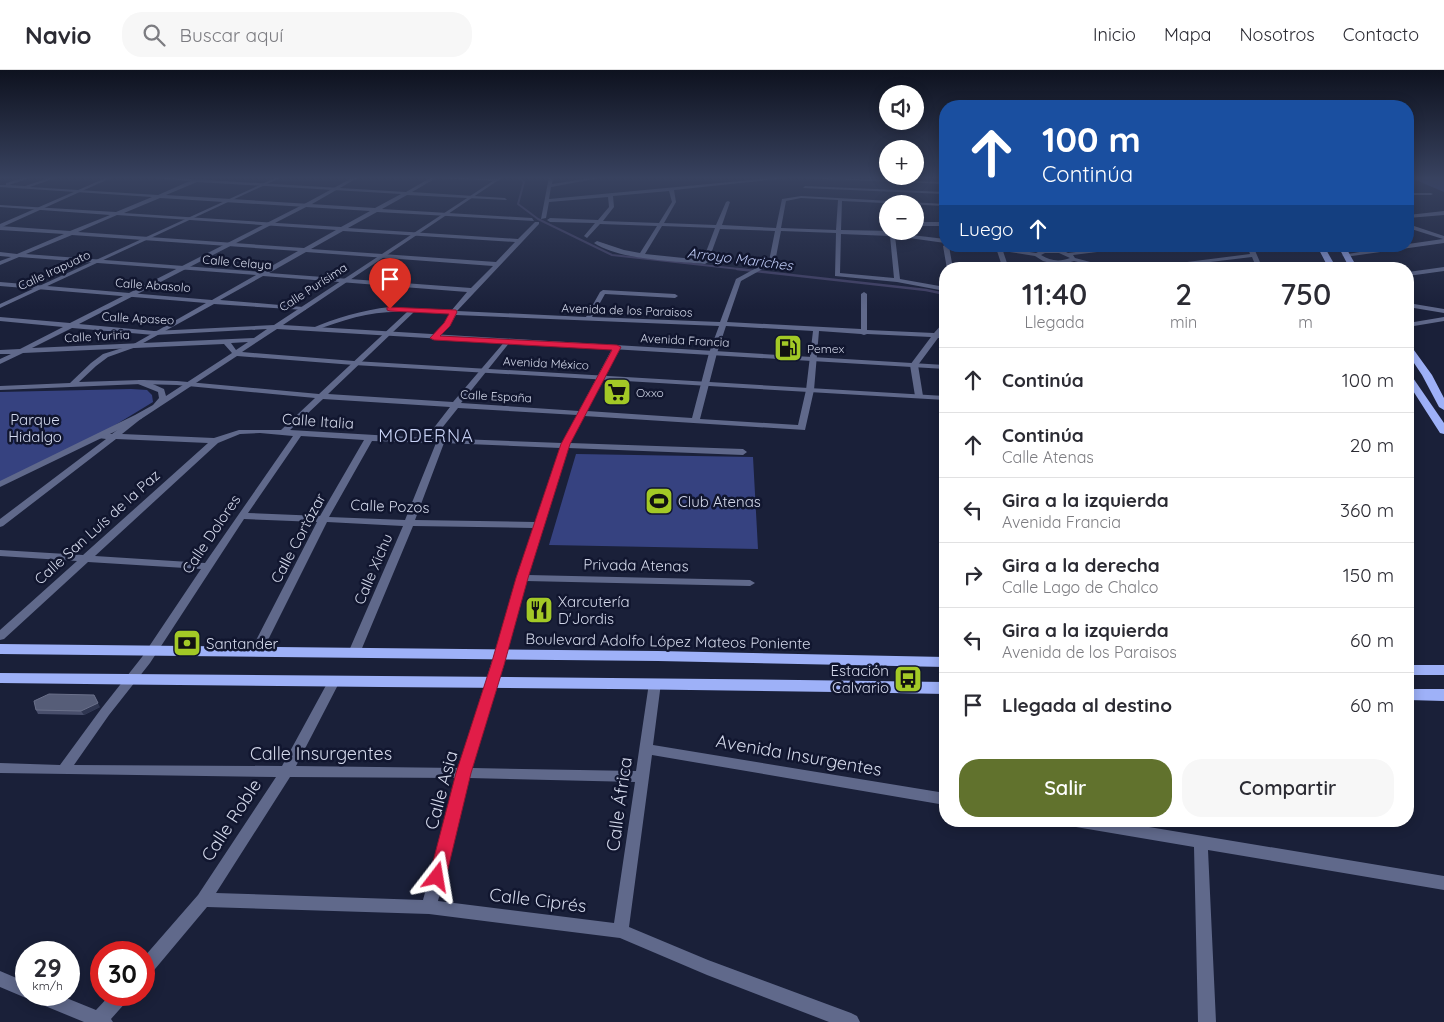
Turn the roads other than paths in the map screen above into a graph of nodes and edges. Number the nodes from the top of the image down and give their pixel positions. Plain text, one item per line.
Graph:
1 (12, 221) edge
2 (98, 221) edge
3 (184, 221) edge
4 (227, 221) edge
5 (272, 221) edge
6 (355, 221) edge
7 (435, 221) edge
8 (539, 221) edge
9 (583, 221) edge
10 (662, 221) edge
11 (720, 221) edge
12 (780, 221) edge
13 (838, 221) edge
14 (600, 222) junction
15 (267, 224) junction
16 (924, 224) edge
17 (939, 224) edge
18 (660, 225) junction
19 (0, 227) edge
20 (717, 228) junction
21 (1414, 228) edge
22 (342, 229) junction
23 (779, 230) junction
24 (70, 233) junction
25 (837, 233) junction
26 (879, 233) edge
27 (416, 234) junction
28 (588, 236) dead end
29 (924, 238) edge
30 (146, 239) junction
31 (893, 240) edge
32 (939, 240) edge
33 (1444, 240) edge
34 (518, 241) junction
35 (597, 243) dead end
36 (1414, 244) edge
37 (226, 245) junction
38 (301, 251) junction
39 (1018, 252) edge
40 (1040, 252) edge
41 (1060, 252) edge
42 (1099, 252) edge
43 (1252, 252) edge
44 (1359, 252) edge
45 (0, 254) edge
46 (1345, 254) joint
47 (1038, 255) junction
48 (1253, 255) junction
49 (17, 256) junction
50 (382, 256) junction
51 (641, 256) junction
52 (1071, 256) junction
53 (95, 262) junction
54 (1058, 262) joint
55 (1091, 262) edge
56 (1194, 262) edge
57 (1256, 262) edge
58 (1350, 262) edge
59 (0, 263) edge
60 (496, 264) junction
61 (182, 268) junction
62 (1444, 269) edge
63 (1414, 273) edge
64 (258, 275) junction
65 (897, 280) junction
66 (346, 281) junction
67 (0, 284) edge
68 (40, 288) junction
69 (939, 288) edge
70 (472, 290) junction
71 (864, 294) dead end
72 (131, 295) junction
73 (675, 296) dead end
74 (211, 301) junction
75 (0, 306) edge
76 (1414, 306) edge
77 (303, 309) junction
78 (413, 310) junction
79 (1444, 311) edge
80 (453, 312) junction
81 (1444, 318) edge
82 (588, 319) junction
83 (0, 320) edge
84 (722, 324) junction
85 (1414, 324) edge
86 (73, 325) junction
87 (274, 327) junction
88 (312, 330) junction
89 (816, 330) junction
90 (939, 331) edge
91 (154, 333) junction
92 (864, 333) junction
93 (385, 335) junction
94 (934, 336) junction
95 (939, 336) edge
96 (434, 338) junction
97 (256, 340) junction
98 (508, 341) junction
99 (226, 342) junction
100 (134, 346) junction
101 (617, 347) junction
102 (26, 350) junction
103 (0, 352) edge
104 (713, 353) junction
105 (236, 354) junction
106 (1414, 357) edge
107 (812, 359) junction
108 (354, 363) junction
109 (0, 364) edge
110 (914, 365) junction
111 (939, 367) edge
112 (482, 371) junction
113 (600, 378) junction
114 (141, 382) junction
115 (705, 384) junction
116 (72, 385) junction
117 (188, 385) junction
118 (1414, 386) edge
119 (0, 388) edge
120 (810, 390) junction
121 (320, 396) junction
122 (919, 396) junction
123 (939, 398) edge
124 (1443, 404) edge
125 (456, 405) junction
126 (157, 406) junction
127 (582, 412) junction
128 (138, 417) junction
129 (696, 419) junction
130 (1444, 431) edge
131 (282, 433) junction
132 (298, 434) junction
133 (101, 436) junction
134 (112, 437) junction
135 (369, 438) junction
136 (428, 440) junction
137 (215, 441) junction
138 (441, 441) junction
139 (566, 444) junction
140 (743, 452) dead end
141 (0, 484) edge
142 (241, 516) junction
143 (324, 518) junction
144 (409, 522) junction
145 (0, 524) edge
146 (539, 525) junction
147 (0, 553) edge
148 (85, 559) junction
149 (208, 566) junction
150 (522, 578) junction
151 (750, 583) dead end
152 (0, 636) edge
153 (0, 649) edge
154 (151, 652) junction
155 (256, 652) junction
156 (354, 653) junction
157 (499, 656) junction
158 (939, 662) edge
159 (1414, 670) edge
160 (1444, 670) edge
161 (0, 678) edge
162 (334, 680) junction
163 (130, 681) junction
164 (655, 683) junction
165 (491, 684) junction
166 (939, 688) edge
167 (1414, 694) edge
168 (1444, 695) edge
169 (647, 749) junction
170 (0, 768) edge
171 (63, 770) junction
172 (286, 772) junction
173 (464, 773) junction
174 (641, 777) junction
175 (939, 798) edge
176 (1112, 827) edge
177 (1201, 842) junction
178 (1444, 883) edge
179 (203, 900) junction
180 (429, 907) junction
181 (621, 931) junction
182 (155, 956) edge
183 (0, 979) edge
184 (15, 985) edge
185 (65, 1006) edge
186 (112, 1006) edge
187 (100, 1021) edge
188 (847, 1021) edge
189 (1208, 1022) edge

1 - 19 street
2 - 24 street
3 - 30 street, Calle Irapuato
4 - 15 street
5 - 15 street
6 - 22 street
7 - 27 street, Calle Purísima
8 - 34 street
9 - 14 street
10 - 18 street
11 - 20 street
12 - 23 street
13 - 25 street
14 - 18 street
14 - 28 street
15 - 22 street
15 - 37 street
16 - 17 street
18 - 20 street
18 - 51 street
19 - 24 street
20 - 23 street
20 - 51 street
21 - 33 street
22 - 27 street
22 - 38 street
23 - 25 street
23 - 84 street
24 - 30 street
24 - 49 street
25 - 26 street
25 - 65 street
27 - 34 street
27 - 50 street, Calle Purísima
29 - 32 street
30 - 37 street
30 - 53 street, Calle Irapuato
31 - 65 street
33 - 36 street
34 - 60 street
35 - 51 street
37 - 38 street
37 - 61 street
38 - 50 street
38 - 64 street
39 - 47 street
40 - 47 street
41 - 52 street
42 - 52 street
43 - 48 street
44 - 46 street
45 - 49 street, Calle Celaya
46 - 58 main road
47 - 54 street
48 - 56 street
48 - 57 street
49 - 53 street, Calle Celaya
49 - 59 street
50 - 60 street
50 - 66 street, Calle Purísima
52 - 54 street
52 - 55 street
53 - 61 street, Calle Celaya
53 - 68 street, Calle Irapuato
60 - 70 street
61 - 64 street, Calle Celaya
61 - 72 street
62 - 63 street
64 - 66 street, Calle Celaya
64 - 74 street
65 - 69 street
66 - 70 street, Calle Celaya
66 - 77 street, Calle Purísima
67 - 68 street, Calle Abasolo
68 - 72 street, Calle Abasolo
68 - 75 street, Calle Irapuato
70 - 80 street
71 - 92 street
72 - 74 street, Calle Abasolo
72 - 86 street
73 - 82 street
74 - 77 street, Calle Abasolo
74 - 91 street
76 - 79 street
77 - 87 street, Calle Purísima
78 - 80 street, Avenida de los Paraisos
78 - 88 street, Avenida de los Paraisos
78 - 93 street
80 - 82 street, Avenida de los Paraisos
80 - 96 street
81 - 85 street
82 - 84 street, Avenida de los Paraisos
83 - 86 street, Calle Apaseo
84 - 89 street, Avenida de los Paraisos
84 - 104 street
86 - 91 street, Calle Apaseo
86 - 102 street
87 - 88 street, Avenida Francia
87 - 91 street, Calle Apaseo
87 - 97 street, Calle Purísima
88 - 93 street, Avenida Francia
89 - 92 street, Avenida de los Paraisos
89 - 107 street
90 - 94 street
91 - 100 street
92 - 94 street, Avenida de los Paraisos
93 - 96 street, Avenida Francia
93 - 108 street
94 - 95 street, Avenida de los Paraisos
94 - 110 street
96 - 98 street, Avenida Francia
97 - 99 street, Calle Yuriria
97 - 105 street, Calle Purísima
98 - 101 street, Avenida Francia
98 - 112 street
99 - 100 street, Calle Yuriria
99 - 105 street
100 - 102 street, Calle Yuriria
100 - 116 street
101 - 104 street, Avenida Francia
101 - 113 street, Calle Asia
102 - 103 street, Calle Yuriria
102 - 109 street
104 - 107 street, Avenida Francia
104 - 115 street
105 - 108 street, Avenida México
105 - 117 street, Calle Purísima
106 - 124 main road
107 - 110 street, Avenida Francia
107 - 120 street
108 - 112 street, Avenida México
108 - 121 street
110 - 111 street, Avenida Francia
110 - 122 street
112 - 113 street, Avenida México
112 - 125 street
113 - 115 street, Avenida México
113 - 127 street, Calle Asia
114 - 116 street, Calle España
114 - 117 street, Calle España
114 - 126 street
115 - 120 street, Avenida México
115 - 129 street
116 - 119 street, Calle España
117 - 121 street, Calle España
117 - 126 street, Calle Purísima
118 - 130 main road
120 - 122 street, Avenida México
120 - 129 street, Calle España
121 - 125 street, Calle España
121 - 131 street
122 - 123 street, Avenida México
125 - 127 street, Calle España
125 - 136 street
126 - 128 street, Calle Purísima
127 - 129 street, Calle España
127 - 139 street, Calle Asia
128 - 133 street
128 - 134 street
131 - 132 street, Calle Italia
131 - 137 street, Calle Italia
132 - 135 street, Calle Italia
132 - 142 street, Calle Dolores
133 - 134 street, Calle Italia
133 - 141 street
134 - 137 street, Calle Italia
134 - 145 street
135 - 136 street, Calle Italia
135 - 143 street, Calle Cortázar
136 - 138 street, Calle Italia
137 - 148 street, Calle San Luís de la Paz
138 - 139 street, Calle Italia
138 - 144 street, Calle Xichu
139 - 140 street, Calle Italia
139 - 146 street, Calle Asia
142 - 143 street, Calle Pozos
142 - 149 street, Calle Dolores
143 - 144 street, Calle Pozos
143 - 155 street, Calle Cortázar
144 - 146 street, Calle Pozos
144 - 156 street, Calle Xichu
146 - 150 street, Calle Asia
147 - 148 street
148 - 149 street
148 - 152 street, Calle San Luís de la Paz
149 - 154 street, Calle Dolores
150 - 151 street, Privada Atenas
150 - 157 street, Calle Asia
153 - 154 main road, Boulevard Adolfo López Mateos Poniente
154 - 155 main road, Boulevard Adolfo López Mateos Poniente
154 - 163 street, Calle Dolores
155 - 156 main road, Boulevard Adolfo López Mateos Poniente
156 - 157 main road, Boulevard Adolfo López Mateos Poniente
157 - 158 main road, Boulevard Adolfo López Mateos Poniente
157 - 165 street, Calle Asia
159 - 160 main road
161 - 163 main road
162 - 163 main road
162 - 165 main road
162 - 172 street, Calle Roble
163 - 171 street, Calle Dolores
164 - 165 main road
164 - 166 main road
164 - 169 street, Calle África
165 - 173 street, Calle Asia
167 - 168 main road
169 - 174 street, Calle África
169 - 175 street, Avenida Insurgentes
170 - 171 street, Calle Insurgentes
171 - 172 street, Calle Insurgentes
172 - 173 street, Calle Insurgentes
172 - 179 street, Calle Roble
173 - 174 street, Calle Insurgentes
173 - 180 street, Calle Asia
174 - 181 street, Calle África
176 - 177 street
177 - 178 street
177 - 189 street
179 - 180 street, Calle Ciprés
179 - 182 street, Calle Roble
180 - 181 street, Calle Ciprés
181 - 188 street, Calle Ciprés
183 - 184 street
185 - 187 street
186 - 187 street

